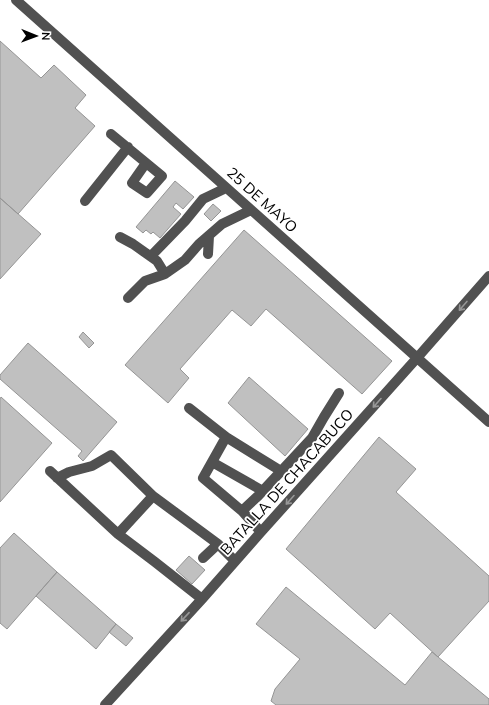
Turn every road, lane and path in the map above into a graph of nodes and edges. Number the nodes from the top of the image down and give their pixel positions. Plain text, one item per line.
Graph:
1 (16, 0) edge
2 (112, 134) dead end
3 (128, 147) junction
4 (146, 163) dead end
5 (226, 188) junction
6 (85, 200) dead end
7 (251, 210) junction
8 (209, 236) junction
9 (120, 238) dead end
10 (208, 254) dead end
11 (151, 256) junction
12 (165, 274) junction
13 (489, 276) edge
14 (128, 298) dead end
15 (417, 358) junction
16 (339, 393) dead end
17 (189, 408) dead end
18 (489, 422) edge
19 (226, 437) junction
20 (212, 462) junction
21 (281, 471) junction
22 (263, 491) junction
23 (153, 496) junction
24 (242, 511) junction
25 (260, 532) junction
26 (118, 534) junction
27 (218, 544) junction
28 (203, 558) dead end
29 (235, 562) junction
30 (202, 599) junction
31 (105, 705) edge

1 - 5 street, 25 DE MAYO
2 - 3 street
3 - 4 street
3 - 6 street
5 - 7 street, 25 DE MAYO
5 - 11 street
7 - 8 street
7 - 15 street, 25 DE MAYO
8 - 10 street
8 - 12 street
9 - 11 street
11 - 12 street
12 - 14 street
13 -> 15 street, BATALLA DE CHACABUCO
15 - 18 street, 25 DE MAYO
15 -> 25 street, BATALLA DE CHACABUCO
16 - 21 street
17 - 19 street
19 - 20 street
19 - 21 street
20 - 22 street
20 - 24 street
21 - 22 street
22 - 24 street
23 - 26 street
23 - 26 street
23 - 27 street
24 - 25 street
25 - 29 street, BATALLA DE CHACABUCO
26 - 30 street
27 - 28 street
27 - 29 street
29 - 30 street, BATALLA DE CHACABUCO
30 -> 31 street, BATALLA DE CHACABUCO

